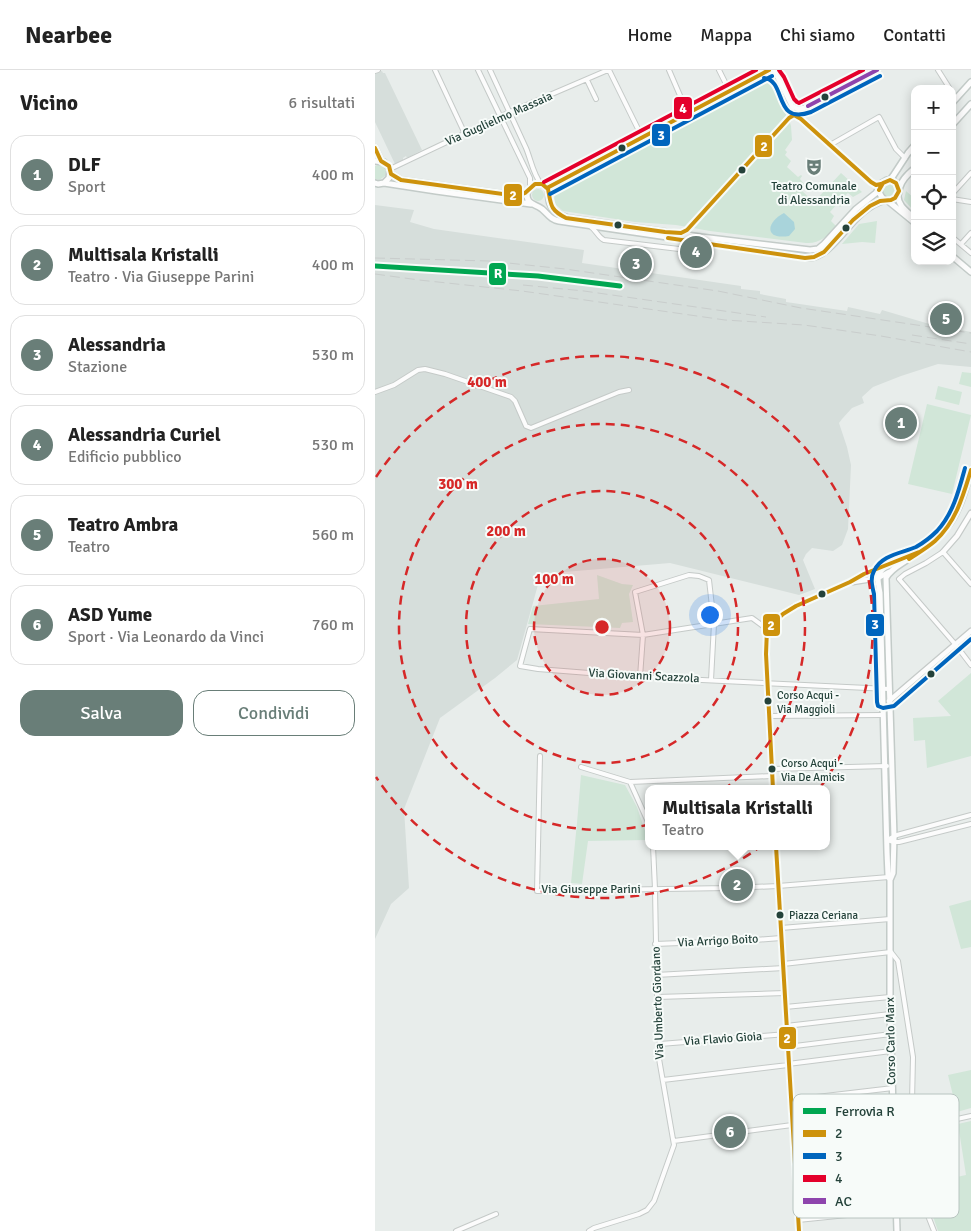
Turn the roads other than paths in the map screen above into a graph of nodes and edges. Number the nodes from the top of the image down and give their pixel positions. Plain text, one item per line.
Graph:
1 (435, 70) edge
2 (478, 70) edge
3 (490, 70) edge
4 (609, 70) edge
5 (669, 70) edge
6 (719, 70) edge
7 (774, 70) edge
8 (877, 70) edge
9 (938, 70) edge
10 (767, 71) edge
11 (869, 74) junction
12 (777, 76) junction
13 (587, 80) junction
14 (971, 82) edge
15 (862, 83) dead end
16 (947, 85) edge
17 (730, 92) junction
18 (596, 99) dead end
19 (956, 99) edge
20 (971, 104) edge
21 (792, 106) junction
22 (808, 106) junction
23 (966, 109) junction
24 (510, 112) junction
25 (688, 114) junction
26 (971, 114) edge
27 (501, 116) junction
28 (789, 118) junction
29 (801, 119) junction
30 (956, 120) edge
31 (465, 134) junction
32 (642, 137) junction
33 (830, 145) junction
34 (375, 148) edge
35 (911, 150) edge
36 (905, 158) junction
37 (378, 161) edge
38 (390, 171) junction
39 (911, 172) edge
40 (971, 173) edge
41 (890, 180) junction
42 (384, 183) junction
43 (375, 184) edge
44 (541, 184) junction
45 (880, 187) junction
46 (547, 188) junction
47 (529, 189) junction
48 (956, 190) edge
49 (899, 191) junction
50 (549, 198) junction
51 (956, 199) edge
52 (886, 200) junction
53 (971, 202) edge
54 (533, 205) junction
55 (911, 214) edge
56 (911, 221) edge
57 (605, 224) junction
58 (590, 226) junction
59 (597, 228) junction
60 (665, 232) junction
61 (971, 233) edge
62 (598, 234) junction
63 (956, 240) edge
64 (695, 241) junction
65 (961, 244) junction
66 (971, 253) edge
67 (956, 259) edge
68 (971, 272) edge
69 (629, 390) dead end
70 (375, 392) edge
71 (971, 470) edge
72 (971, 513) edge
73 (919, 552) junction
74 (943, 552) junction
75 (886, 566) junction
76 (890, 571) junction
77 (971, 575) edge
78 (878, 578) junction
79 (967, 579) junction
80 (866, 580) junction
81 (850, 582) junction
82 (971, 584) edge
83 (880, 593) junction
84 (714, 624) junction
85 (767, 629) junction
86 (971, 631) edge
87 (643, 636) junction
88 (955, 644) junction
89 (971, 665) edge
90 (640, 677) junction
91 (711, 680) junction
92 (767, 684) junction
93 (883, 689) junction
94 (889, 689) junction
95 (890, 701) junction
96 (883, 702) junction
97 (883, 715) junction
98 (769, 716) junction
99 (540, 756) dead end
100 (884, 766) junction
101 (892, 766) junction
102 (581, 767) dead end
103 (772, 769) junction
104 (772, 776) junction
105 (630, 782) junction
106 (773, 785) edge
107 (645, 811) edge
108 (971, 816) edge
109 (971, 824) edge
110 (887, 840) junction
111 (894, 840) junction
112 (653, 850) edge
113 (776, 850) edge
114 (889, 879) junction
115 (778, 886) junction
116 (655, 889) junction
117 (891, 919) junction
118 (781, 928) junction
119 (781, 938) junction
120 (655, 944) junction
121 (891, 952) junction
122 (783, 966) junction
123 (656, 975) junction
124 (785, 993) junction
125 (657, 997) junction
126 (890, 997) junction
127 (785, 1007) junction
128 (890, 1014) junction
129 (786, 1026) junction
130 (787, 1034) junction
131 (891, 1034) junction
132 (660, 1044) junction
133 (787, 1047) junction
134 (891, 1051) junction
135 (788, 1064) junction
136 (663, 1080) junction
137 (893, 1088) junction
138 (842, 1094) edge
139 (893, 1094) edge
140 (912, 1094) edge
141 (791, 1100) joint
142 (792, 1125) junction
143 (793, 1135) edge
144 (674, 1141) junction
145 (496, 1214) dead end
146 (818, 1218) edge
147 (896, 1218) edge
148 (929, 1218) edge
149 (798, 1220) joint
150 (456, 1231) edge
151 (589, 1231) edge
152 (799, 1231) edge
153 (897, 1231) edge
154 (934, 1231) edge

1 - 31 street
2 - 27 street
3 - 24 street
4 - 13 street, Via Guglielmo Massaia
4 - 32 street
5 - 25 street
6 - 17 street
7 - 12 street
8 - 11 street
9 - 16 street
10 - 12 street
10 - 17 street
11 - 15 street
11 - 22 street
12 - 21 street
13 - 18 street
13 - 24 street, Via Guglielmo Massaia
14 - 19 main road
17 - 25 street
20 - 23 main road
21 - 22 street
21 - 28 street
22 - 29 street
23 - 26 street
23 - 30 main road
24 - 27 street, Via Guglielmo Massaia
24 - 44 street
25 - 32 street
27 - 31 street, Via Guglielmo Massaia
27 - 47 street
28 - 29 street
28 - 60 street
29 - 33 street
31 - 38 street, Via Guglielmo Massaia
32 - 46 street
33 - 36 street
33 - 45 street
34 - 37 main road
35 - 36 main road
36 - 41 main road
37 - 38 main road
38 - 42 main road
38 - 47 main road
39 - 49 main road
40 - 48 street
41 - 45 main road
41 - 49 main road
42 - 43 main road
42 - 54 main road
44 - 46 main road
44 - 47 main road
45 - 52 main road
45 - 60 main road
46 - 50 main road
47 - 54 main road
49 - 52 main road
49 - 55 main road
50 - 54 main road
50 - 57 main road
51 - 53 street
52 - 56 main road
52 - 64 main road
54 - 58 main road
57 - 59 street
57 - 60 main road
58 - 59 main road
58 - 62 street
59 - 62 street
59 - 64 main road
61 - 65 street
62 - 64 street
63 - 65 street
65 - 66 street
67 - 68 main road
69 - 70 street
71 - 73 main road
72 - 74 street
73 - 75 main road
73 - 76 main road
74 - 79 street
74 - 88 street
75 - 78 main road
75 - 81 street
76 - 78 street
76 - 94 main road, Corso Carlo Marx
77 - 79 street
78 - 80 street
78 - 83 main road, Corso Carlo Marx
79 - 82 street
80 - 81 street
80 - 83 street
81 - 85 street
83 - 93 main road, Corso Carlo Marx
84 - 85 street
84 - 87 street
84 - 87 street
84 - 91 street
85 - 92 street
86 - 88 street
87 - 90 street
87 - 90 street, Via Giovanni Scazzola
88 - 89 street
88 - 95 street
90 - 91 street, Via Giovanni Scazzola
91 - 92 street, Via Giovanni Scazzola
92 - 93 street, Via Giovanni Scazzola
92 - 98 street
93 - 94 street, Via Giovanni Scazzola
93 - 96 main road, Corso Carlo Marx
94 - 95 main road, Corso Carlo Marx
95 - 96 street
95 - 101 main road, Corso Carlo Marx
96 - 97 main road, Corso Carlo Marx
97 - 98 street
97 - 100 main road, Corso Carlo Marx
98 - 103 street
99 - 116 street, Via Giuseppe Parini
100 - 101 street
100 - 103 street
100 - 110 main road, Corso Carlo Marx
101 - 111 main road, Corso Carlo Marx
102 - 105 street
103 - 104 street
104 - 105 street
104 - 106 street
105 - 107 street
108 - 111 street
109 - 111 street
110 - 111 street
110 - 114 main road, Corso Carlo Marx
111 - 114 main road, Corso Carlo Marx
112 - 116 street, Via Umberto Giordano
113 - 115 street
114 - 115 street, Via Giuseppe Parini
114 - 117 main road, Corso Carlo Marx
115 - 116 street, Via Giuseppe Parini
115 - 118 street
116 - 120 street, Via Umberto Giordano
117 - 118 street
117 - 121 main road, Corso Carlo Marx
118 - 119 street
119 - 120 street, Via Arrigo Boito
119 - 122 street
120 - 123 street, Via Umberto Giordano
121 - 122 street
121 - 126 main road, Corso Carlo Marx
121 - 140 street
122 - 123 street
122 - 124 street
123 - 125 street, Via Umberto Giordano
124 - 125 street
124 - 127 street
125 - 132 street, Via Umberto Giordano
126 - 127 street
126 - 128 main road, Corso Carlo Marx
127 - 129 street
128 - 129 street
128 - 131 main road, Corso Carlo Marx
129 - 130 street
130 - 132 street, Via Flavio Gioia
130 - 133 street
131 - 133 street
131 - 134 main road, Corso Carlo Marx
132 - 136 street, Via Umberto Giordano
133 - 135 street
134 - 135 street
134 - 137 main road, Corso Carlo Marx
135 - 136 street
135 - 141 street
136 - 144 street, Via Umberto Giordano
137 - 138 street
137 - 139 main road, Corso Carlo Marx
141 - 142 street
142 - 143 street
142 - 144 street
144 - 151 street, Via Umberto Giordano
145 - 150 street
146 - 149 street
147 - 153 main road, Corso Carlo Marx
148 - 154 street
149 - 152 street

